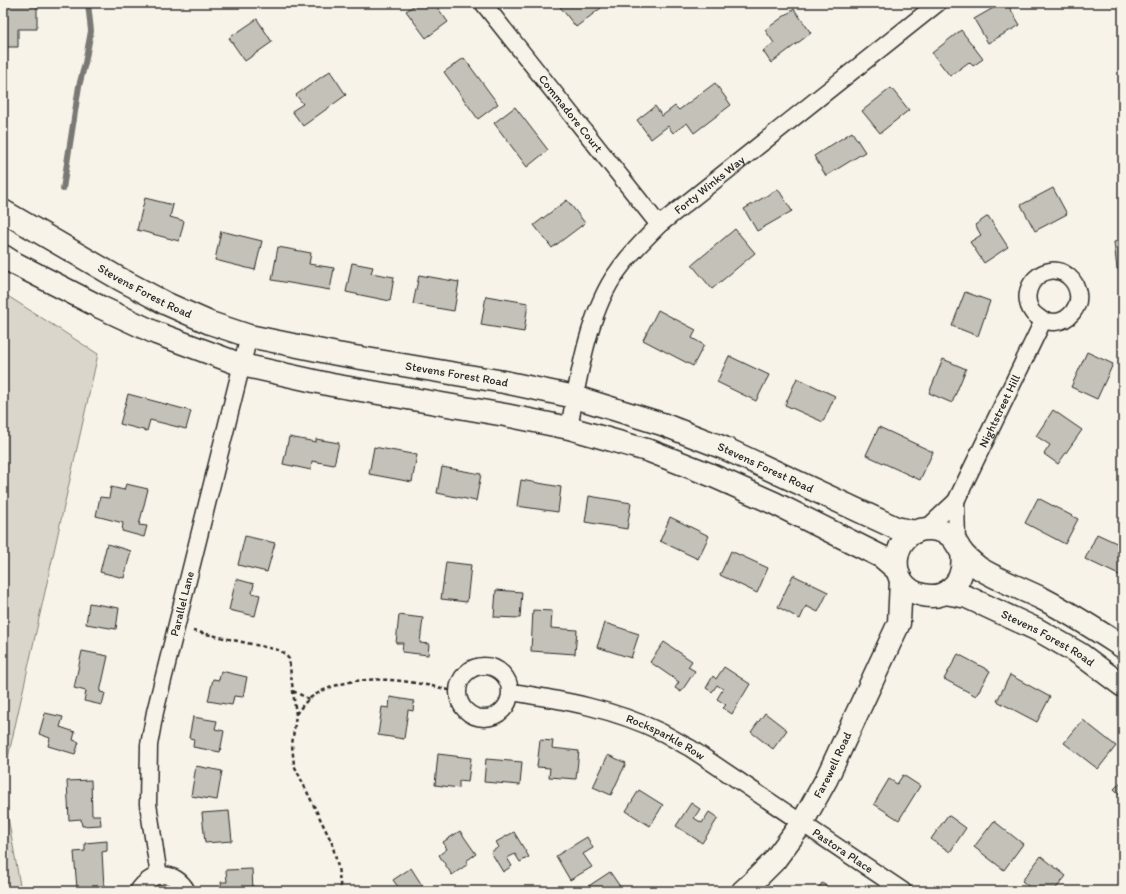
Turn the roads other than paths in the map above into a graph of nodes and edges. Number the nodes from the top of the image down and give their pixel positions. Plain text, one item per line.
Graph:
1 (483, 3) edge
2 (938, 3) edge
3 (3, 211) edge
4 (659, 225) junction
5 (3, 256) edge
6 (1043, 321) dead end
7 (249, 336) junction
8 (242, 365) junction
9 (575, 397) junction
10 (570, 428) junction
11 (956, 501) junction
12 (921, 531) junction
13 (959, 547) junction
14 (899, 575) junction
15 (939, 594) junction
16 (898, 624) junction
17 (1123, 647) edge
18 (1123, 686) edge
19 (511, 692) junction
20 (802, 823) junction
21 (159, 876) junction
22 (138, 891) edge
23 (187, 891) edge
24 (743, 891) edge
25 (903, 891) edge

1 - 4 street, Commadore Court
2 - 4 street, Forty Winks Way
3 - 7 street, Stevens Forest Road
4 - 9 street, Forty Winks Way
5 - 8 street, Stevens Forest Road
6 - 11 street, Nightstreet Hill
7 - 8 street, Parallel Lane
7 - 9 street, Stevens Forest Road
8 - 10 street, Stevens Forest Road
8 - 21 street, Parallel Lane
9 - 10 street, Forty Winks Way
9 - 12 street, Stevens Forest Road
10 - 14 street, Stevens Forest Road
11 - 12 street
11 - 13 street
12 - 13 street, Stevens Forest Road
12 - 14 street
13 - 15 street
13 - 17 street, Stevens Forest Road
14 - 15 street, Stevens Forest Road
14 - 16 street, Farewell Road
15 - 16 street, Farewell Road
15 - 18 street, Stevens Forest Road
16 - 20 street, Farewell Road
19 - 19 street
19 - 20 street, Rocksparkle Row
20 - 24 street, Farewell Road
20 - 25 street, Pastora Place
21 - 22 street
21 - 23 street

